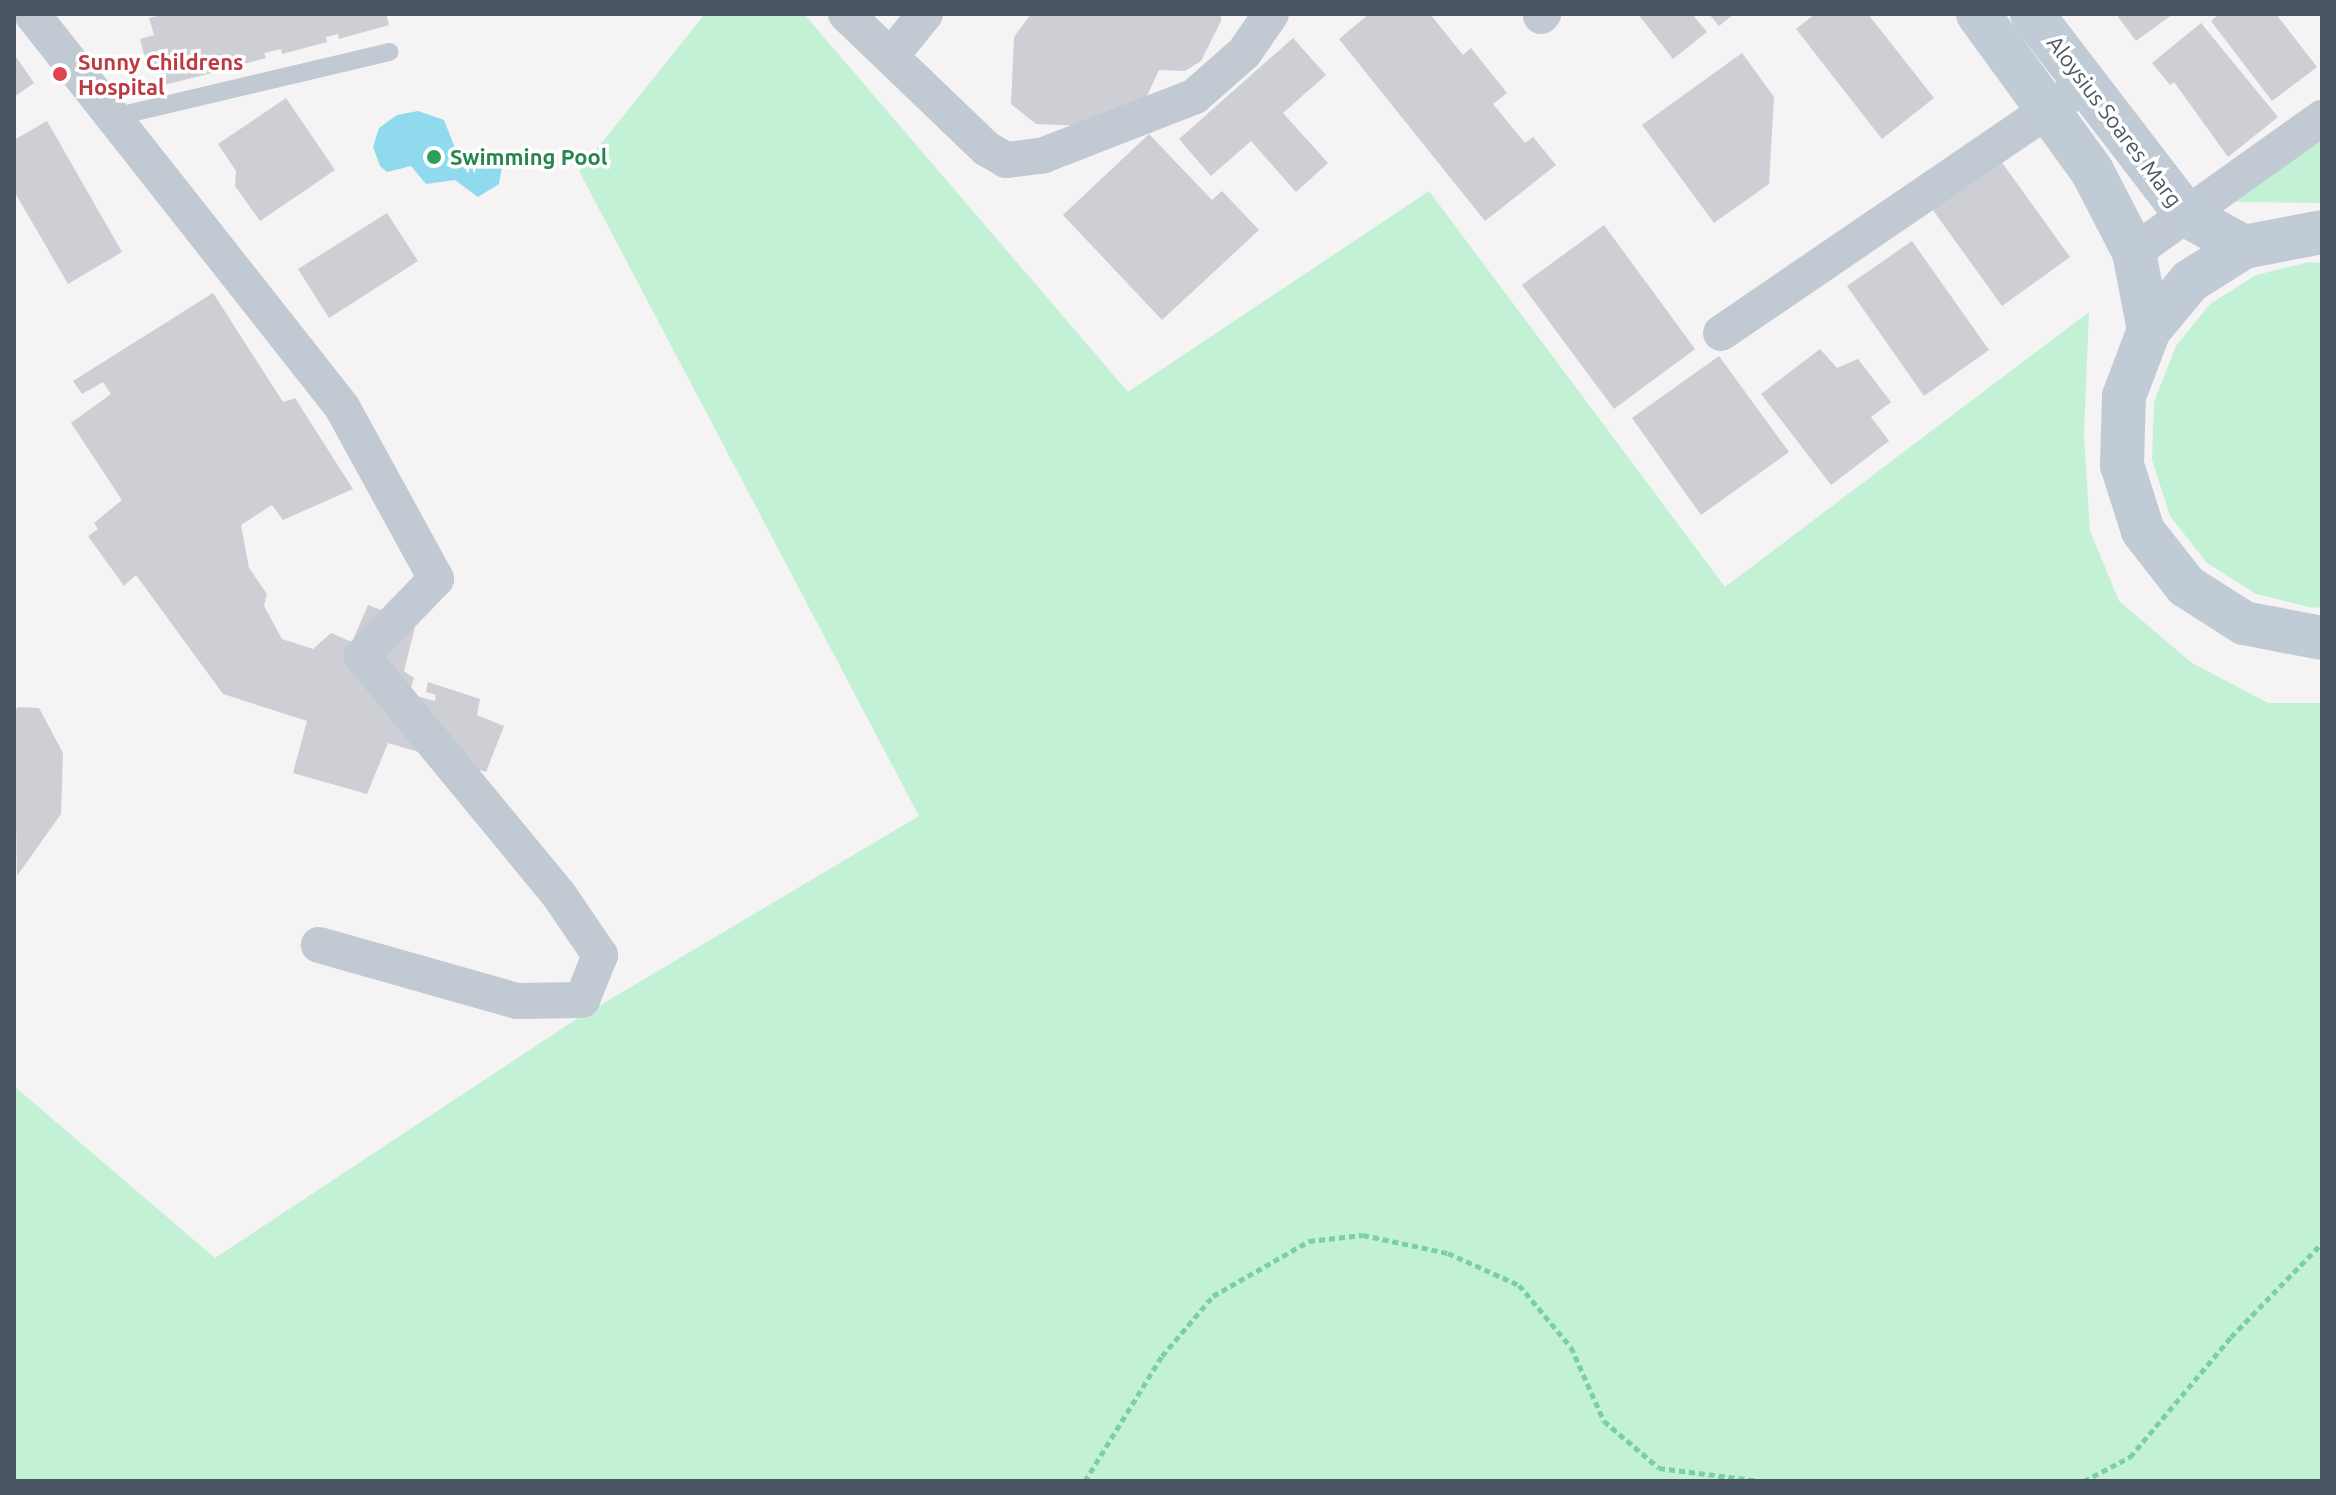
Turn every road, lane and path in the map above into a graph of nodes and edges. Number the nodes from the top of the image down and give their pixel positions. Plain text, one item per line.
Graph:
1 (32, 14) edge
2 (846, 14) edge
3 (925, 14) edge
4 (1271, 14) edge
5 (1978, 14) edge
6 (2032, 14) edge
7 (389, 52) dead end
8 (891, 56) junction
9 (2087, 81) junction
10 (2051, 110) junction
11 (114, 117) junction
12 (2322, 118) edge
13 (2186, 215) junction
14 (2322, 232) edge
15 (2244, 247) junction
16 (2134, 252) junction
17 (2149, 330) junction
18 (1721, 333) dead end
19 (2322, 638) edge
20 (319, 945) dead end
21 (2322, 1243) edge
22 (1085, 1481) edge
23 (1760, 1481) edge
24 (2084, 1481) edge

1 - 11 street
2 - 8 street
3 - 8 street
4 - 8 street
5 - 10 main road, Aloysius Soares Marg
6 - 9 main road, Aloysius Soares Marg
7 - 11 lane
9 - 10 street
9 - 13 main road, Aloysius Soares Marg
10 - 16 main road, Aloysius Soares Marg
10 - 18 street
11 - 20 street
12 - 13 street
13 - 15 main road, Aloysius Soares Marg
13 - 16 street
14 - 15 main road
15 - 17 main road
16 - 17 main road, Aloysius Soares Marg
17 - 19 main road
21 - 24 path
22 - 23 path

